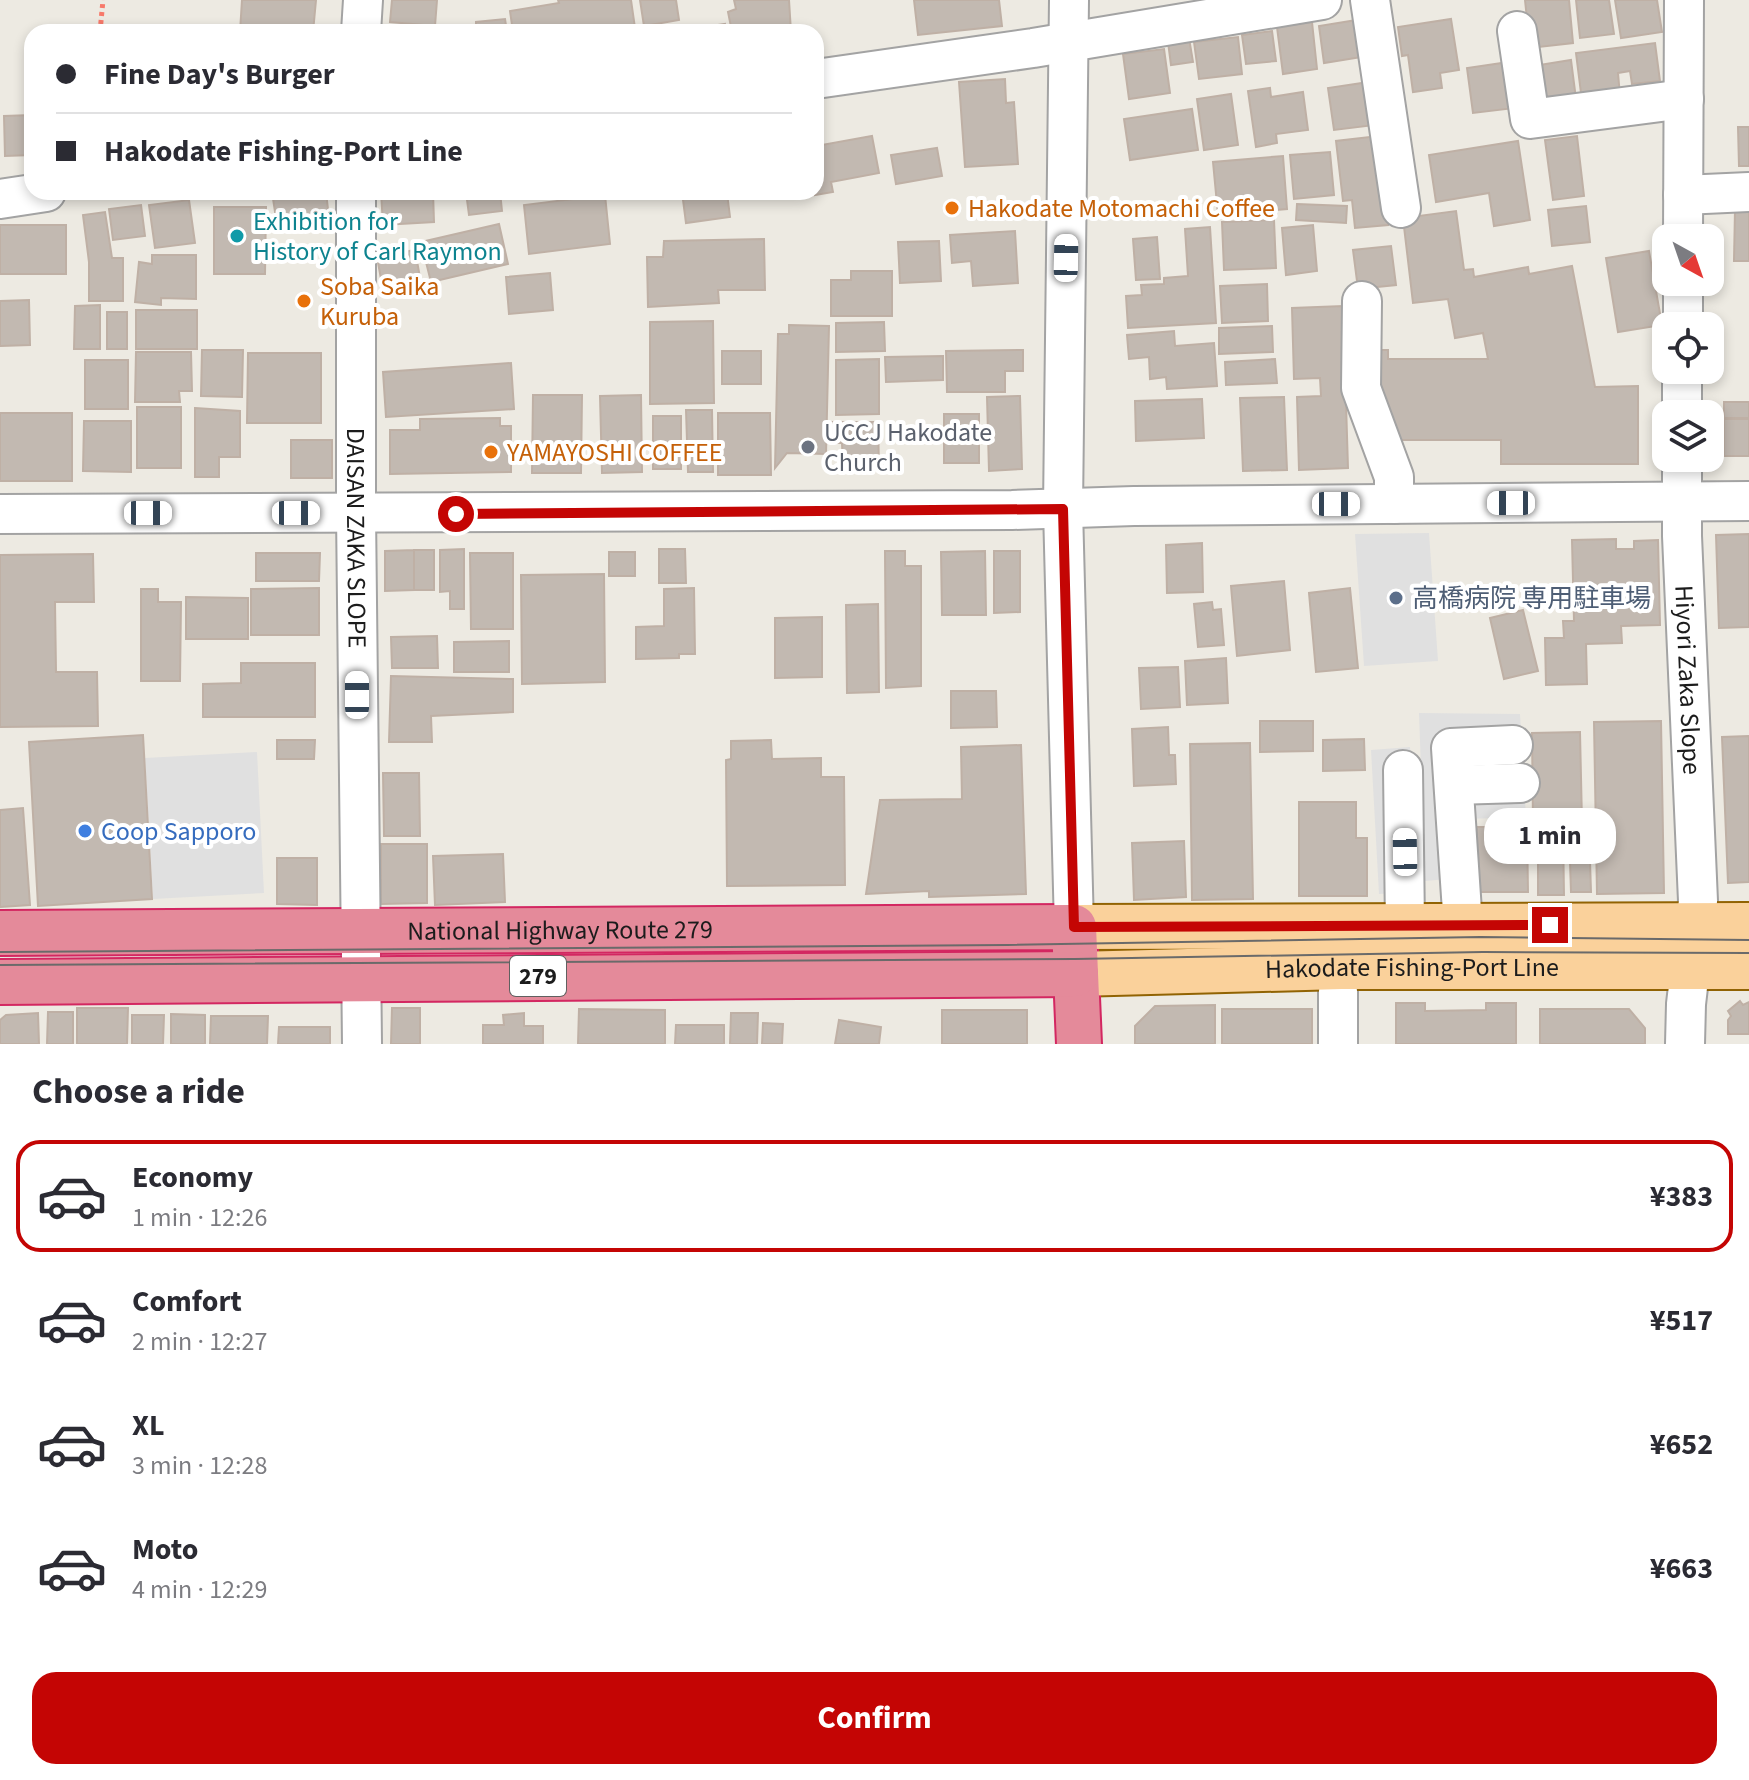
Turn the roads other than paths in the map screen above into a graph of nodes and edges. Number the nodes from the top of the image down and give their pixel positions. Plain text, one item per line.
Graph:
1 (363, 0) edge
2 (1069, 0) edge
3 (1322, 0) edge
4 (1370, 0) edge
5 (1684, 0) edge
6 (362, 24) edge
7 (1517, 31) dead end
8 (1069, 40) junction
9 (824, 78) edge
10 (1684, 99) junction
11 (1749, 192) edge
12 (24, 195) edge
13 (1683, 195) junction
14 (0, 199) edge
15 (356, 200) edge
16 (1401, 208) dead end
17 (1683, 224) edge
18 (1362, 301) dead end
19 (1682, 472) edge
20 (1749, 501) edge
21 (1682, 502) junction
22 (1394, 504) junction
23 (1063, 509) junction
24 (356, 513) junction
25 (0, 514) edge
26 (1513, 745) dead end
27 (1403, 770) dead end
28 (1520, 783) dead end
29 (1454, 785) junction
30 (1697, 912) junction
31 (1749, 925) edge
32 (1405, 926) junction
33 (1463, 926) junction
34 (1074, 927) junction
35 (0, 933) edge
36 (360, 933) junction
37 (1749, 967) edge
38 (1690, 968) junction
39 (1076, 974) junction
40 (361, 978) junction
41 (0, 982) edge
42 (1338, 991) dead end
43 (362, 1044) edge
44 (1079, 1044) edge
45 (1338, 1044) edge
46 (1685, 1044) edge

1 - 6 street
2 - 8 street
3 - 8 street
4 - 16 street
5 - 10 street
7 - 10 street
8 - 9 street
8 - 23 street
10 - 13 street
11 - 13 street
12 - 14 street
13 - 17 street
15 - 24 street, DAISAN ZAKA SLOPE
18 - 22 street
19 - 21 street, Hiyori Zaka Slope
20 - 21 street
21 - 22 street
21 - 30 street, Hiyori Zaka Slope
22 - 23 street
23 - 24 street
23 - 34 street
24 - 25 street
24 - 36 street, DAISAN ZAKA SLOPE
26 - 29 street
27 - 32 street
28 - 29 street
29 - 33 street
30 - 31 main road, Hakodate Fishing-Port Line
30 - 33 main road, Hakodate Fishing-Port Line
30 - 38 street, Hiyori Zaka Slope
32 - 33 main road, Hakodate Fishing-Port Line
32 - 34 main road, Hakodate Fishing-Port Line
34 - 36 highway, National Highway Route 279 / 279
34 - 39 highway
35 - 36 highway, National Highway Route 279 / 279
36 - 40 street, DAISAN ZAKA SLOPE
37 - 38 main road, Hakodate Fishing-Port Line
38 - 39 main road, Hakodate Fishing-Port Line
38 - 46 street, Hiyori Zaka Slope
39 - 40 highway, National Highway Route 279 / 279
39 - 44 highway
40 - 41 highway, National Highway Route 279 / 279
40 - 43 street, DAISAN ZAKA SLOPE
42 - 45 street

